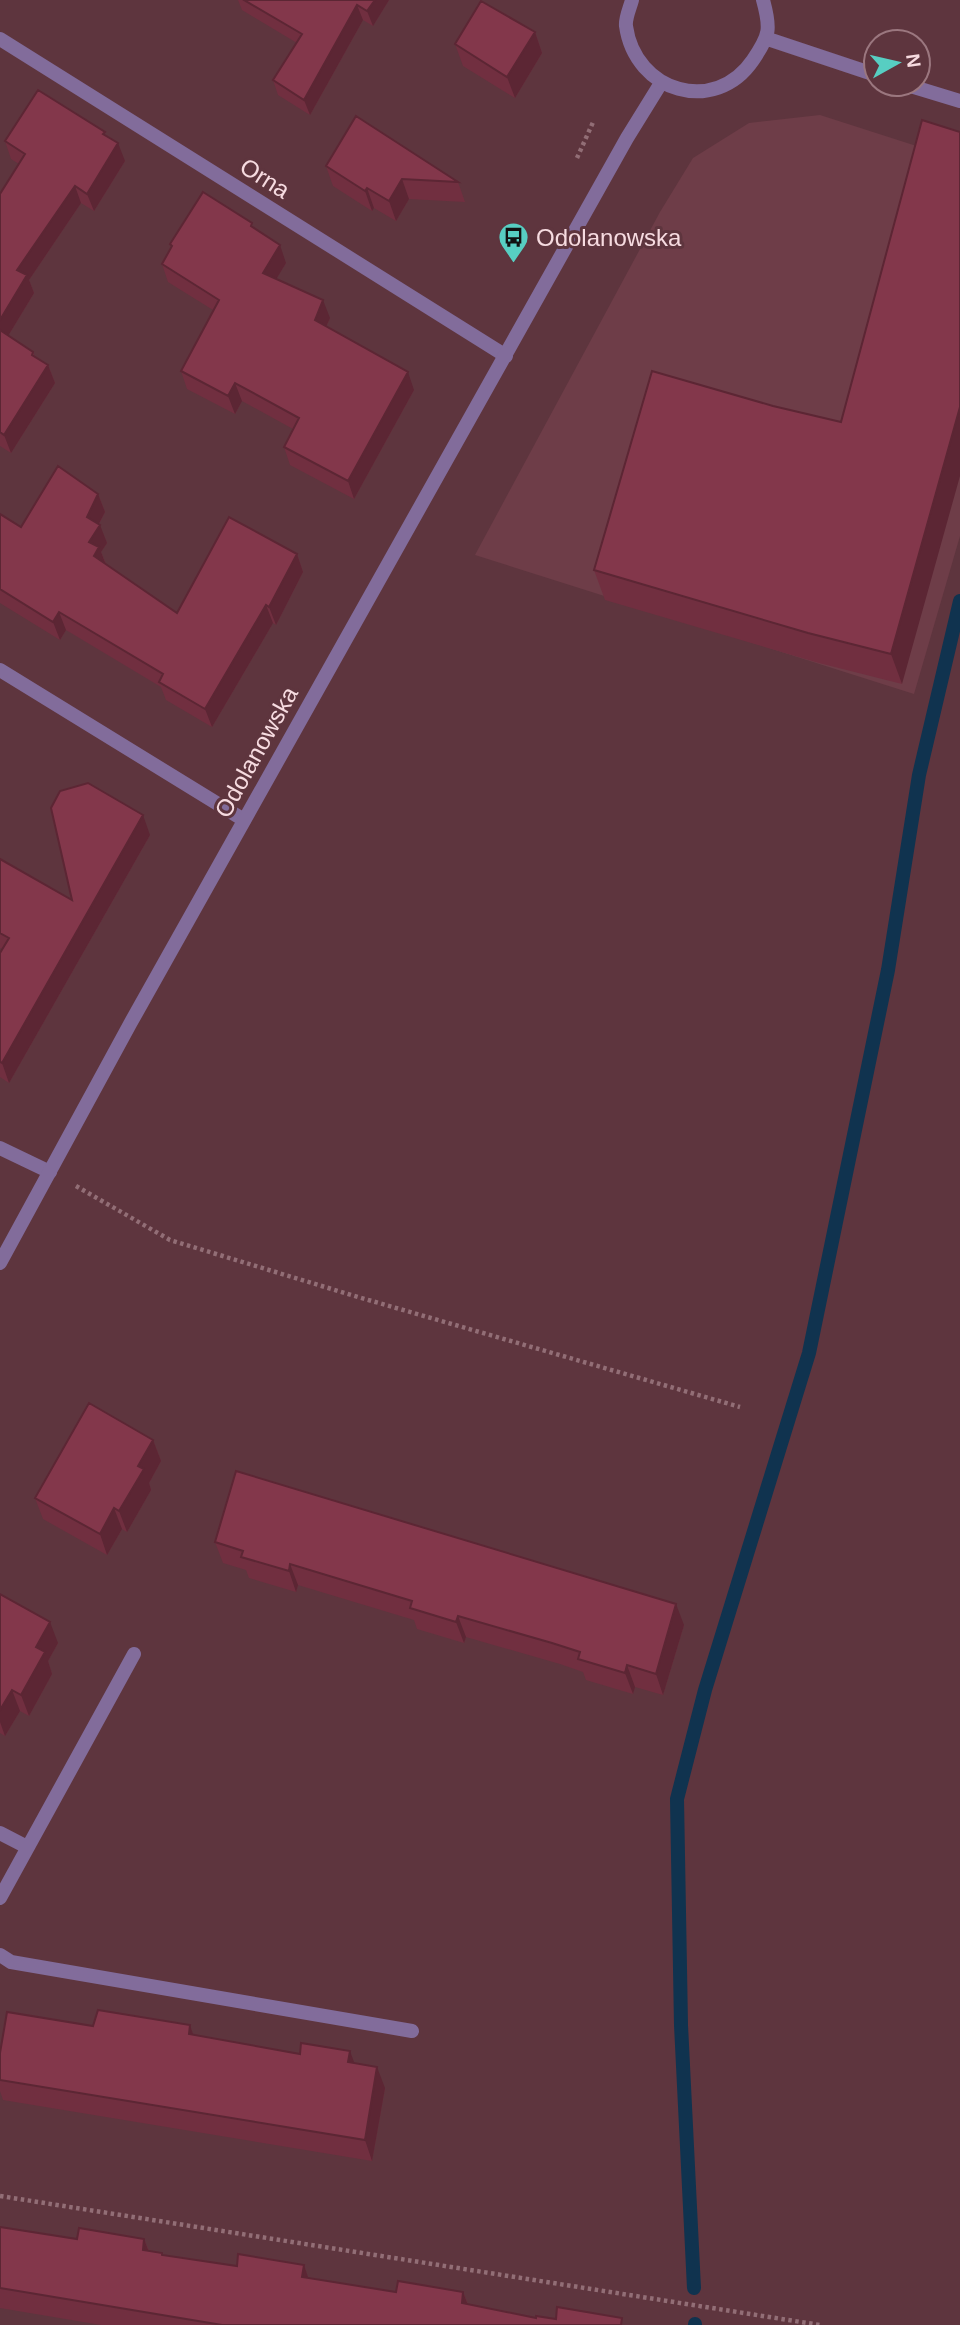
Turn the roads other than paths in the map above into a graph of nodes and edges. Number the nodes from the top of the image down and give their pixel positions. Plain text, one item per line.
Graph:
1 (632, 0) edge
2 (763, 0) edge
3 (0, 39) edge
4 (768, 39) junction
5 (862, 70) edge
6 (661, 83) junction
7 (932, 93) edge
8 (960, 102) edge
9 (506, 356) junction
10 (0, 670) edge
11 (244, 820) junction
12 (0, 1148) edge
13 (50, 1172) junction
14 (0, 1263) edge
15 (134, 1654) dead end
16 (0, 1833) edge
17 (27, 1847) junction
18 (0, 1898) edge
19 (0, 1955) edge
20 (412, 2031) dead end

1 - 6 street
2 - 4 street
3 - 9 street, Orna
4 - 5 street
4 - 6 street
6 - 9 street, Odolanowska
7 - 8 street
9 - 11 street, Odolanowska
10 - 11 street
11 - 13 street, Odolanowska
12 - 13 street
13 - 14 street, Odolanowska
15 - 17 street
16 - 17 street
17 - 18 street
19 - 20 street

